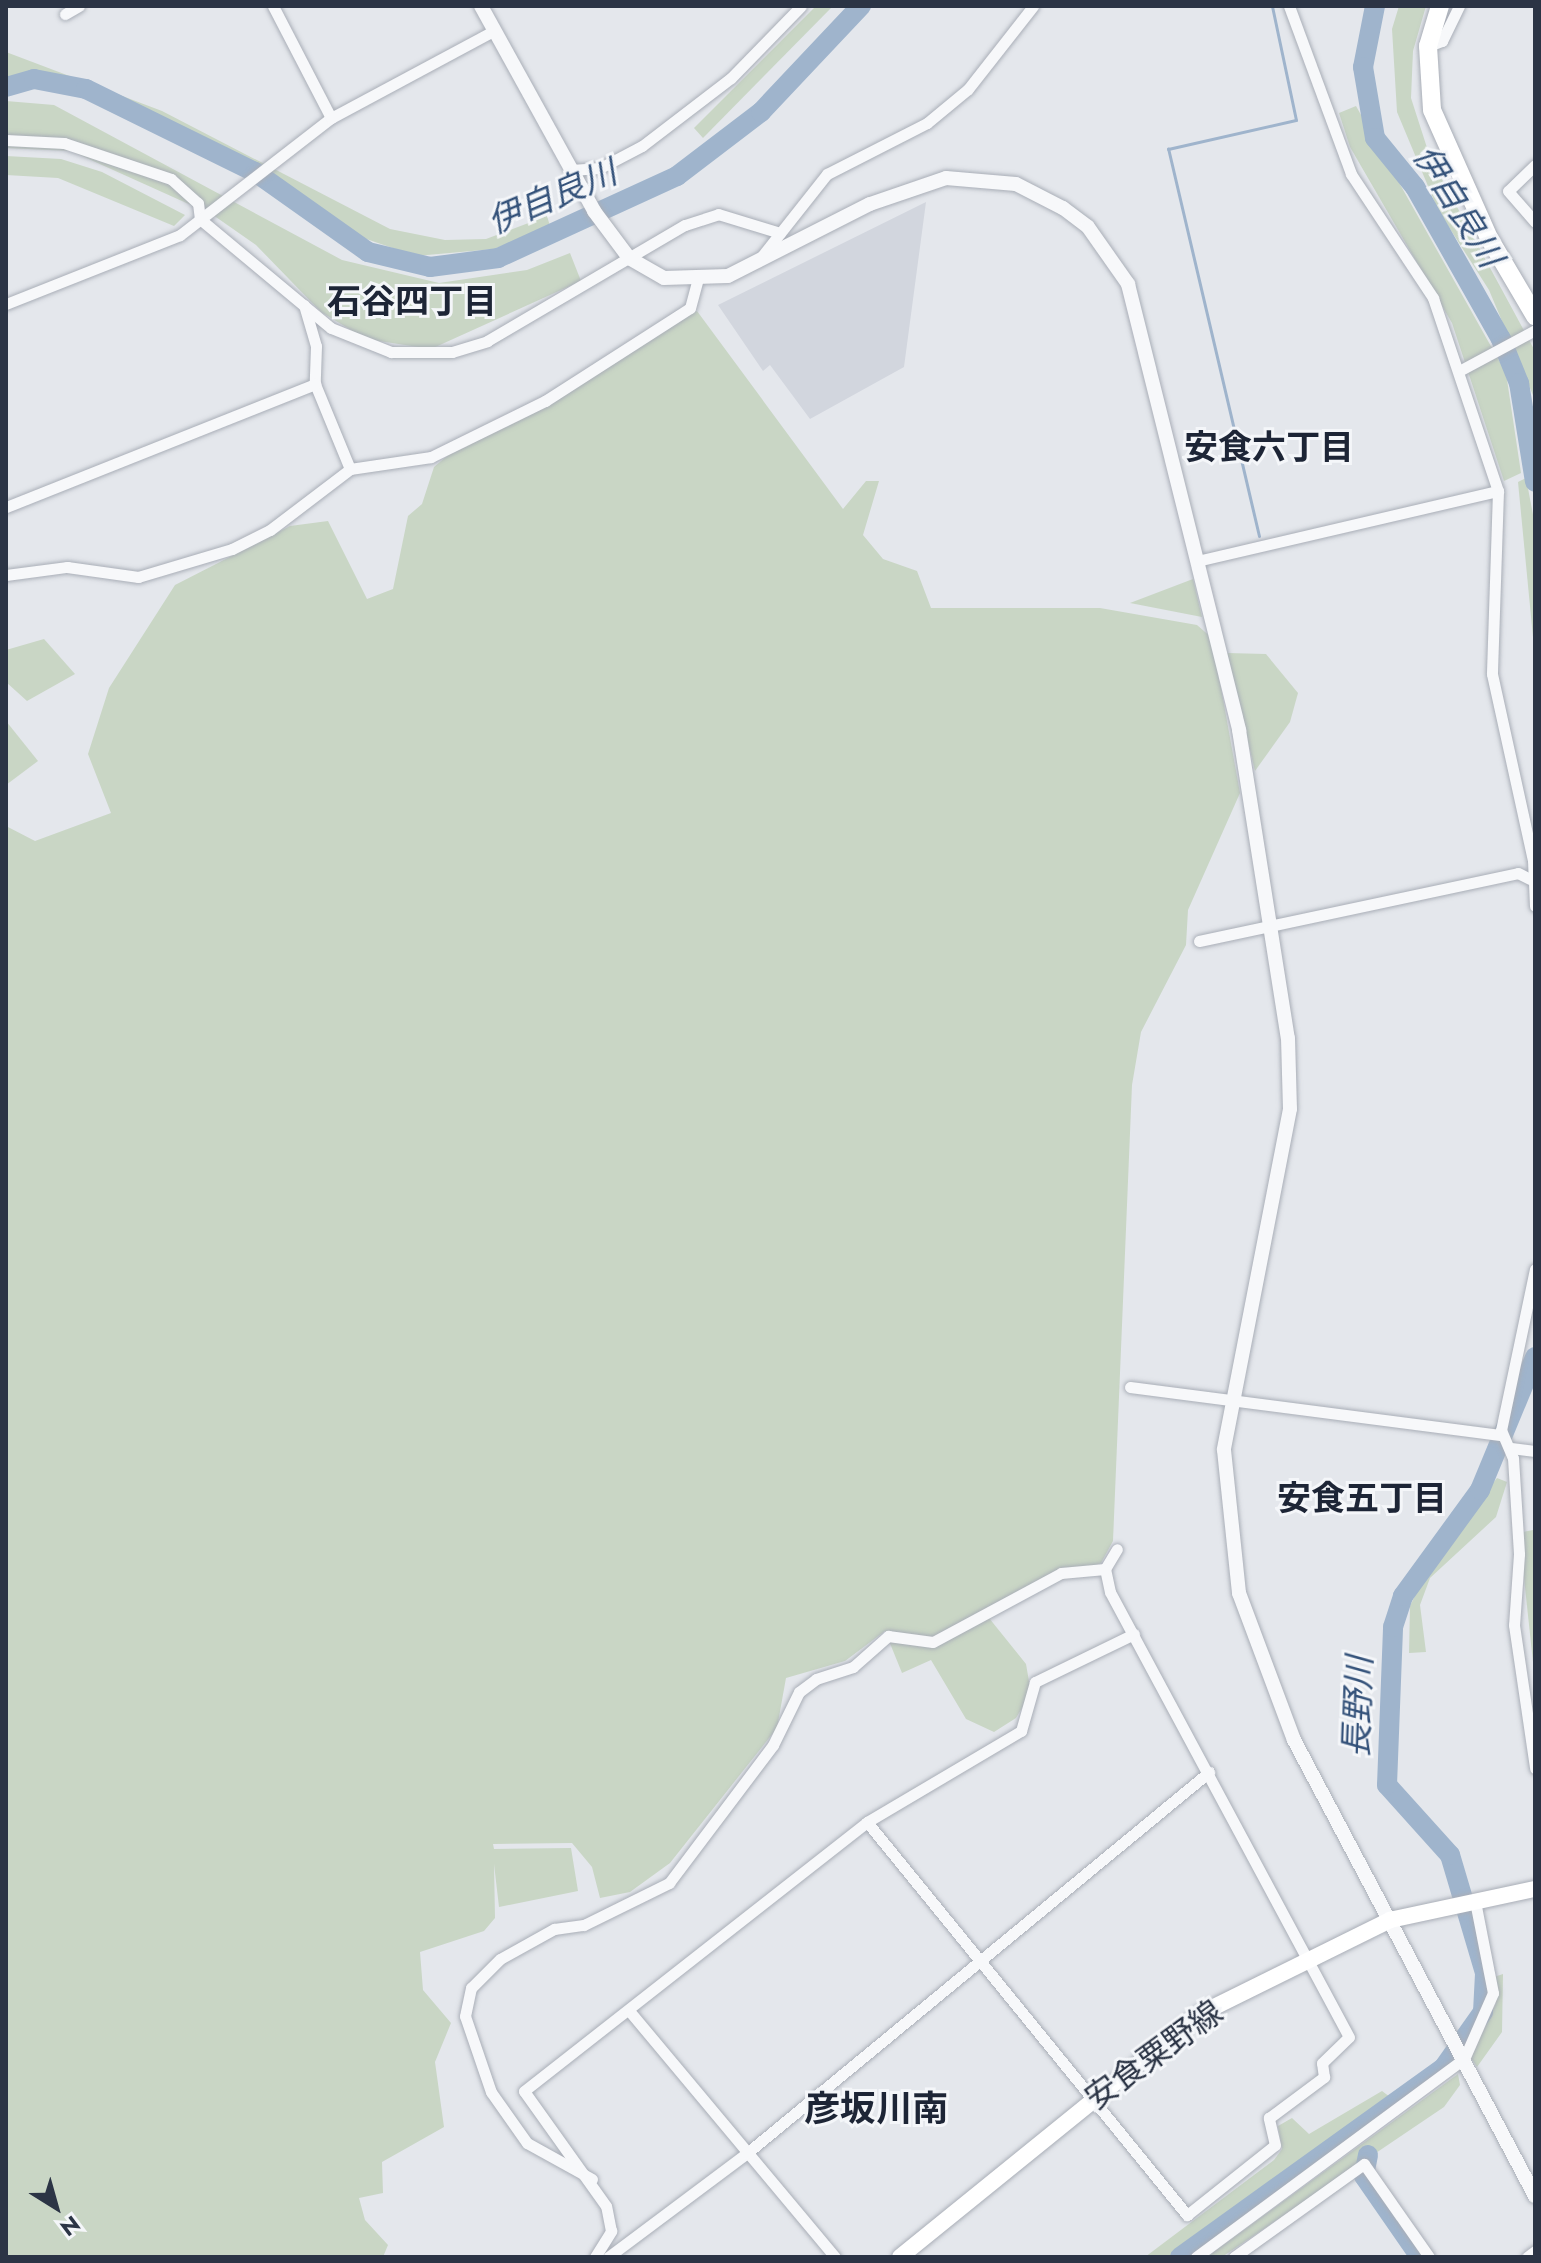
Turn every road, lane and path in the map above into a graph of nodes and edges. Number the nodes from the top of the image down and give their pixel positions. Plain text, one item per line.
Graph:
1 (79, 6) edge
2 (273, 6) edge
3 (481, 6) edge
4 (801, 6) edge
5 (1033, 6) edge
6 (1289, 6) edge
7 (1440, 6) edge
8 (1459, 6) edge
9 (65, 14) dead end
10 (495, 30) junction
11 (1428, 46) junction
12 (331, 118) junction
13 (6, 140) edge
14 (1535, 165) edge
15 (574, 174) junction
16 (204, 216) junction
17 (1535, 222) edge
18 (780, 233) junction
19 (629, 258) junction
20 (757, 264) junction
21 (697, 281) junction
22 (6, 304) edge
23 (303, 305) junction
24 (1535, 316) edge
25 (1535, 330) edge
26 (1462, 369) junction
27 (315, 384) junction
28 (350, 469) junction
29 (1498, 491) junction
30 (6, 507) edge
31 (1197, 563) junction
32 (6, 575) edge
33 (1530, 879) junction
34 (1535, 906) edge
35 (1270, 921) junction
36 (1199, 941) dead end
37 (1535, 1269) edge
38 (1130, 1387) dead end
39 (1232, 1403) junction
40 (1502, 1435) junction
41 (1516, 1449) junction
42 (1535, 1451) edge
43 (1117, 1549) dead end
44 (1105, 1569) junction
45 (1134, 1634) junction
46 (1535, 1768) edge
47 (1209, 1772) junction
48 (867, 1822) junction
49 (1535, 1889) edge
50 (1474, 1901) junction
51 (1390, 1920) junction
52 (1309, 1957) junction
53 (977, 1961) junction
54 (631, 2013) junction
55 (1463, 2056) junction
56 (1092, 2099) junction
57 (747, 2153) junction
58 (592, 2179) junction
59 (1535, 2196) edge
60 (1535, 2251) edge
61 (595, 2257) edge
62 (608, 2257) edge
63 (835, 2257) edge
64 (900, 2257) edge
65 (1196, 2257) edge
66 (1234, 2257) edge
67 (1429, 2257) edge
68 (1527, 2257) edge

1 - 9 street
2 - 12 street
3 - 10 street
4 - 15 street
5 - 18 street
6 - 26 street
7 - 11 main road
8 - 11 street
10 - 12 street
10 - 15 street
11 - 24 main road
12 - 16 street
13 - 16 street
14 - 17 street
15 - 19 street
16 - 22 street
16 - 23 street
18 - 19 street
18 - 20 street
19 - 21 street
19 - 23 street
20 - 21 street
20 - 31 street
21 - 28 street
23 - 27 street
25 - 26 street
26 - 29 street
27 - 28 street
27 - 30 street
28 - 32 street
29 - 31 street
29 - 33 street
31 - 35 street
33 - 34 street
33 - 35 street
35 - 36 street
35 - 39 street
37 - 40 street
38 - 39 street
39 - 40 street
39 - 51 street
40 - 41 street
41 - 42 street
41 - 46 street
43 - 44 street
44 - 45 street
44 - 58 street
45 - 47 street
45 - 48 street
47 - 52 street
47 - 53 street
48 - 53 street
48 - 54 street
49 - 50 main road, 安食粟野線
50 - 51 main road, 安食粟野線
50 - 55 street
51 - 52 main road, 安食粟野線
51 - 55 street
52 - 56 main road, 安食粟野線
52 - 56 street
53 - 56 street
53 - 57 street
54 - 57 street
54 - 58 street
55 - 59 street
55 - 65 street
56 - 64 main road, 安食粟野線
57 - 62 street
57 - 63 street
58 - 61 street
60 - 68 street
66 - 67 street

